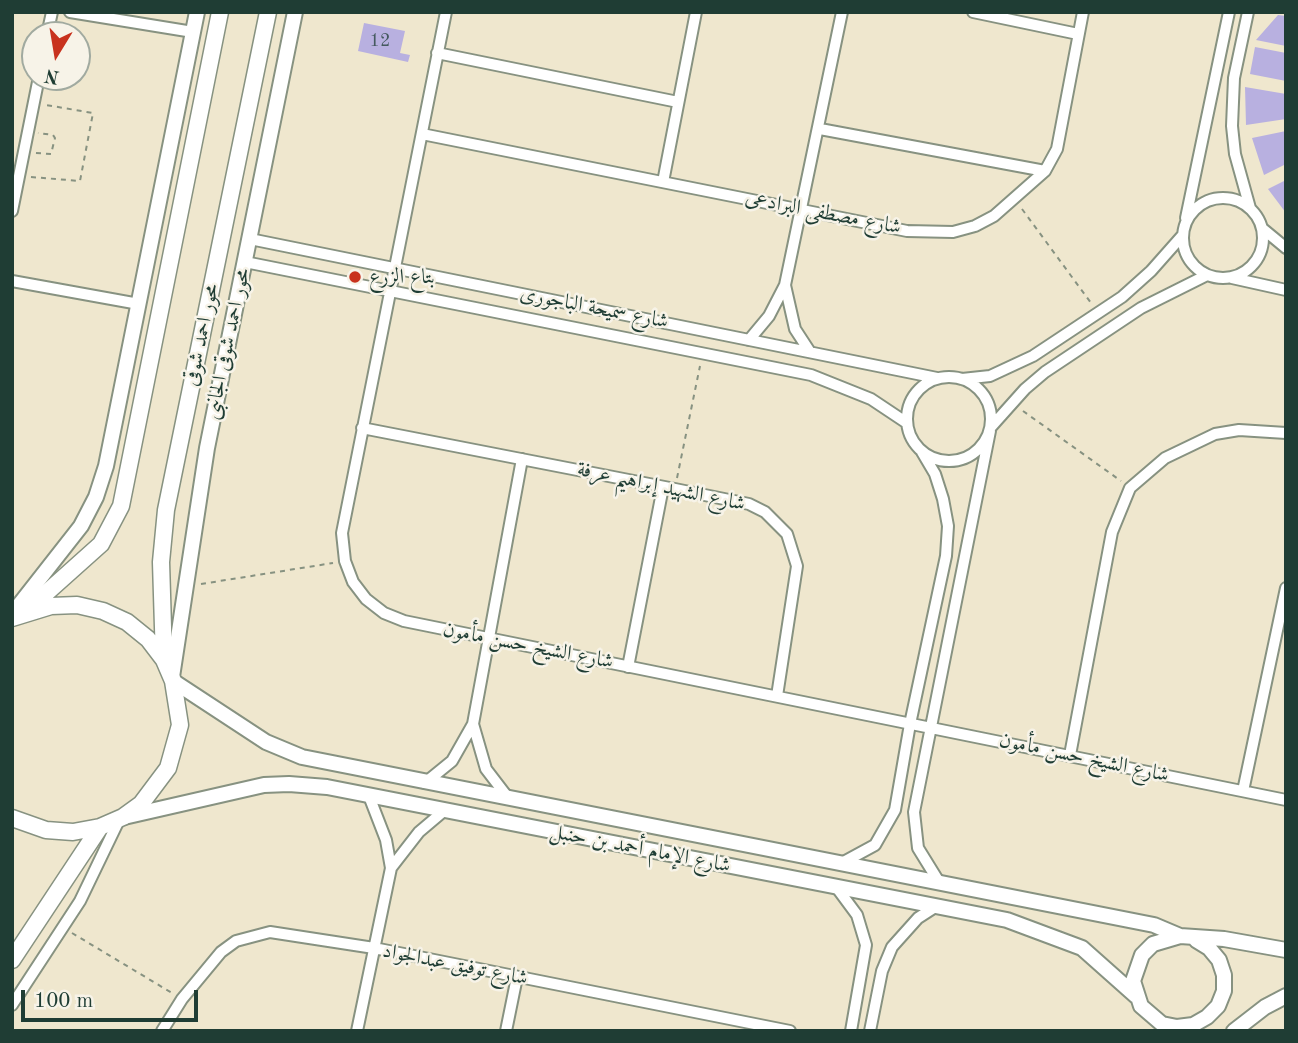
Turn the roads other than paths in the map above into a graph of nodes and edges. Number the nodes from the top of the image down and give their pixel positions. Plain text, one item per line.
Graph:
1 (70, 12) edge
2 (197, 12) edge
3 (220, 12) edge
4 (268, 12) edge
5 (295, 12) edge
6 (446, 12) edge
7 (696, 12) edge
8 (842, 12) edge
9 (973, 12) edge
10 (1083, 12) edge
11 (1229, 12) edge
12 (1248, 12) edge
13 (193, 32) junction
14 (1078, 34) junction
15 (438, 53) junction
16 (36, 91) edge
17 (678, 102) junction
18 (820, 129) junction
19 (422, 134) junction
20 (12, 140) edge
21 (26, 142) junction
22 (1045, 171) junction
23 (663, 182) junction
24 (1250, 208) junction
25 (802, 209) junction
26 (12, 211) edge
27 (1185, 223) junction
28 (1263, 229) junction
29 (1182, 236) junction
30 (250, 239) junction
31 (1286, 248) edge
32 (245, 262) junction
33 (394, 268) junction
34 (1206, 275) junction
35 (1232, 278) junction
36 (12, 281) edge
37 (785, 285) junction
38 (1286, 290) edge
39 (389, 291) junction
40 (139, 304) junction
41 (749, 340) junction
42 (810, 352) junction
43 (937, 378) junction
44 (962, 379) junction
45 (906, 423) junction
46 (362, 428) junction
47 (991, 429) junction
48 (1286, 433) edge
49 (922, 452) junction
50 (522, 459) junction
51 (669, 488) junction
52 (1286, 588) edge
53 (16, 615) edge
54 (489, 638) junction
55 (164, 660) junction
56 (628, 667) junction
57 (173, 679) junction
58 (777, 696) junction
59 (910, 723) junction
60 (473, 724) junction
61 (930, 728) junction
62 (1070, 755) junction
63 (425, 783) junction
64 (1243, 791) junction
65 (369, 796) junction
66 (516, 800) junction
67 (1286, 800) edge
68 (445, 810) junction
69 (12, 818) edge
70 (122, 818) junction
71 (519, 826) junction
72 (100, 827) junction
73 (839, 864) junction
74 (391, 868) junction
75 (939, 882) junction
76 (838, 888) junction
77 (1011, 898) junction
78 (935, 907) junction
79 (1007, 920) junction
80 (1180, 936) junction
81 (1196, 940) junction
82 (374, 948) junction
83 (1286, 950) edge
84 (12, 960) edge
85 (517, 977) junction
86 (1136, 996) junction
87 (1286, 996) edge
88 (12, 1005) edge
89 (1148, 1015) junction
90 (713, 1017) junction
91 (162, 1031) edge
92 (357, 1031) edge
93 (506, 1031) edge
94 (710, 1031) edge
95 (790, 1031) edge
96 (851, 1031) edge
97 (870, 1031) edge
98 (1154, 1031) edge
99 (1234, 1031) edge

1 - 13 street
2 - 13 street
3 - 53 main road, محور احمد شوقى
4 - 55 main road, محور احمد شوقى
5 - 30 street, محور احمد شوقى الجانبى
6 - 15 street, شارع الشيخ حسن مأمون
7 - 17 street
8 - 18 street
9 - 14 street
10 - 14 street, شارع مصطفى البرادعى
11 - 27 street
12 - 24 street
13 - 40 street
14 - 22 street, شارع مصطفى البرادعى
15 - 17 street
15 - 19 street, شارع الشيخ حسن مأمون
16 - 21 street
17 - 23 street
18 - 22 street
18 - 25 street
19 - 23 street, شارع مصطفى البرادعى
19 - 33 street, شارع الشيخ حسن مأمون
20 - 21 street
21 - 26 street
22 - 25 street, شارع مصطفى البرادعى
23 - 25 street, شارع مصطفى البرادعى
24 - 27 street
24 - 28 street
25 - 37 street
27 - 29 street
28 - 31 street
28 - 35 street
29 - 34 street
29 - 44 street
30 - 32 street, محور احمد شوقى الجانبى
30 - 33 street, شارع سميحة الباجورى
32 - 39 street, شارع سميحة الباجورى
32 - 57 street, محور احمد شوقى الجانبى
33 - 39 street, شارع الشيخ حسن مأمون
33 - 41 street, شارع سميحة الباجورى
34 - 35 street
34 - 47 street
35 - 38 street
36 - 40 street
37 - 41 street
37 - 42 street
39 - 45 street, شارع سميحة الباجورى
39 - 46 street, شارع الشيخ حسن مأمون
40 - 53 street
41 - 42 street, شارع سميحة الباجورى
42 - 43 street, شارع سميحة الباجورى
43 - 44 street
43 - 45 street
44 - 47 street
45 - 49 street
46 - 50 street, شارع الشهيد إبراهيم عرفة
46 - 54 street, شارع الشيخ حسن مأمون
47 - 49 street
47 - 61 street
48 - 62 street
49 - 59 street
50 - 51 street, شارع الشهيد إبراهيم عرفة
50 - 54 street
51 - 56 street
51 - 58 street, شارع الشهيد إبراهيم عرفة
52 - 64 street
53 - 55 main road
54 - 56 street, شارع الشيخ حسن مأمون
54 - 60 street
55 - 57 main road
56 - 58 street, شارع الشيخ حسن مأمون
57 - 63 street, شارع الإمام أحمد بن حنبل
57 - 70 main road
58 - 59 street, شارع الشيخ حسن مأمون
59 - 61 street, شارع الشيخ حسن مأمون
59 - 73 street
60 - 63 street
60 - 66 street
61 - 62 street, شارع الشيخ حسن مأمون
61 - 75 street
62 - 64 street, شارع الشيخ حسن مأمون
63 - 66 street, شارع الإمام أحمد بن حنبل
64 - 67 street, شارع الشيخ حسن مأمون
65 - 68 street, شارع الإمام أحمد بن حنبل
65 - 70 street, شارع الإمام أحمد بن حنبل
65 - 74 street
66 - 71 street
66 - 73 street, شارع الإمام أحمد بن حنبل
68 - 71 street, شارع الإمام أحمد بن حنبل
68 - 74 street
69 - 72 main road
70 - 72 main road
70 - 88 street
71 - 76 street, شارع الإمام أحمد بن حنبل
72 - 84 main road
73 - 75 street, شارع الإمام أحمد بن حنبل
74 - 82 street
75 - 77 street, شارع الإمام أحمد بن حنبل
76 - 78 street, شارع الإمام أحمد بن حنبل
76 - 96 street
77 - 79 street
77 - 80 street, شارع الإمام أحمد بن حنبل
78 - 79 street, شارع الإمام أحمد بن حنبل
78 - 97 street
79 - 86 street, شارع الإمام أحمد بن حنبل
80 - 81 street
80 - 86 street
81 - 83 street
81 - 89 street
82 - 85 street, شارع توفيق عبدالجواد
82 - 91 street, شارع توفيق عبدالجواد
82 - 92 street
85 - 90 street, شارع توفيق عبدالجواد
85 - 93 street
86 - 89 street
87 - 99 street
89 - 98 street
90 - 94 street
90 - 95 street, شارع توفيق عبدالجواد

